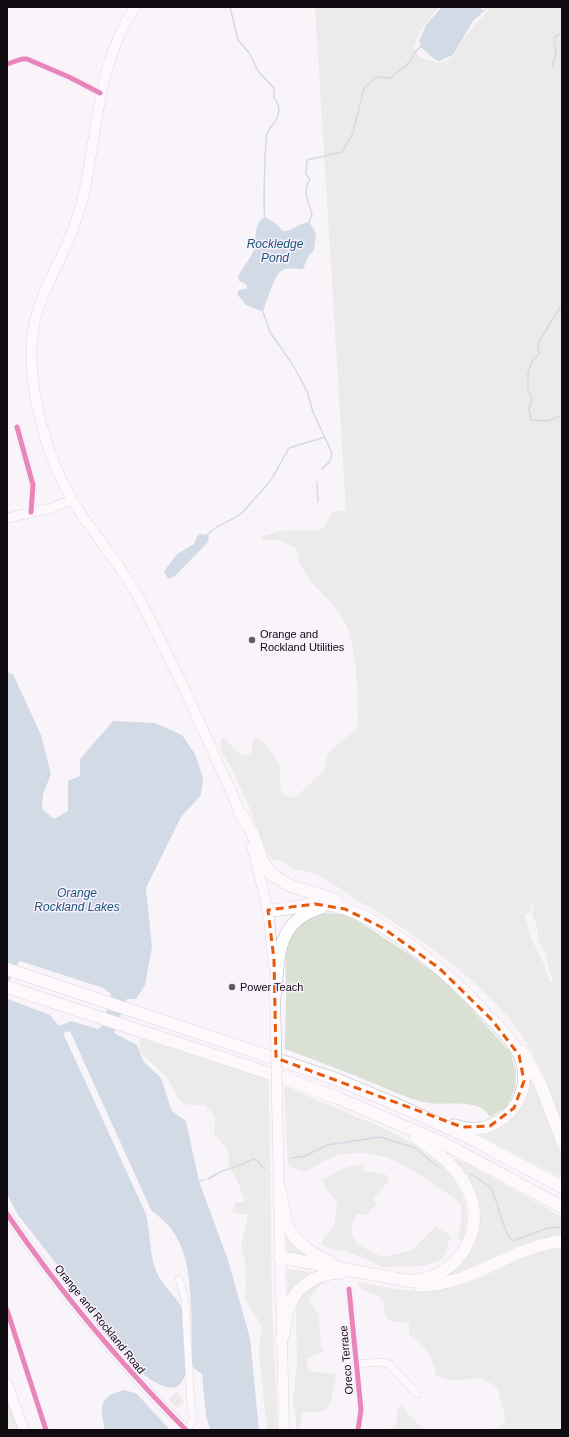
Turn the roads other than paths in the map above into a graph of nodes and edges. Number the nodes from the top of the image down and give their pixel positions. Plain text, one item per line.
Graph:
1 (135, 7) edge
2 (7, 64) edge
3 (100, 93) junction
4 (17, 427) dead end
5 (72, 500) junction
6 (31, 512) junction
7 (7, 518) edge
8 (240, 813) junction
9 (337, 903) junction
10 (268, 910) junction
11 (7, 969) edge
12 (11, 989) edge
13 (275, 995) junction
14 (391, 1102) junction
15 (368, 1110) junction
16 (562, 1141) edge
17 (279, 1186) junction
18 (562, 1187) edge
19 (562, 1207) edge
20 (7, 1214) edge
21 (562, 1241) edge
22 (280, 1259) junction
23 (345, 1271) junction
24 (178, 1279) dead end
25 (349, 1289) dead end
26 (282, 1341) junction
27 (356, 1364) junction
28 (7, 1384) edge
29 (418, 1394) dead end
30 (24, 1430) edge
31 (186, 1430) edge
32 (284, 1430) edge
33 (358, 1430) edge

1 - 3 main road
2 - 3 street
3 - 5 main road
4 - 6 street
5 - 6 street
5 - 8 main road
6 - 7 street
8 - 9 highway
8 - 10 main road
9 - 10 highway
9 - 13 highway
9 - 14 highway
9 - 16 highway
10 - 13 main road
11 - 14 highway
12 - 15 highway
13 - 17 main road, bridge
14 - 18 highway
15 - 19 highway
15 - 23 highway
17 - 22 main road
17 - 23 highway
20 - 31 street, Orange and Rockland Road
21 - 23 highway
22 - 23 highway
22 - 26 main road
23 - 26 highway
24 - 31 street
25 - 27 street, Oreco Terrace
26 - 32 main road
27 - 29 street
27 - 33 street, Oreco Terrace
28 - 30 main road

